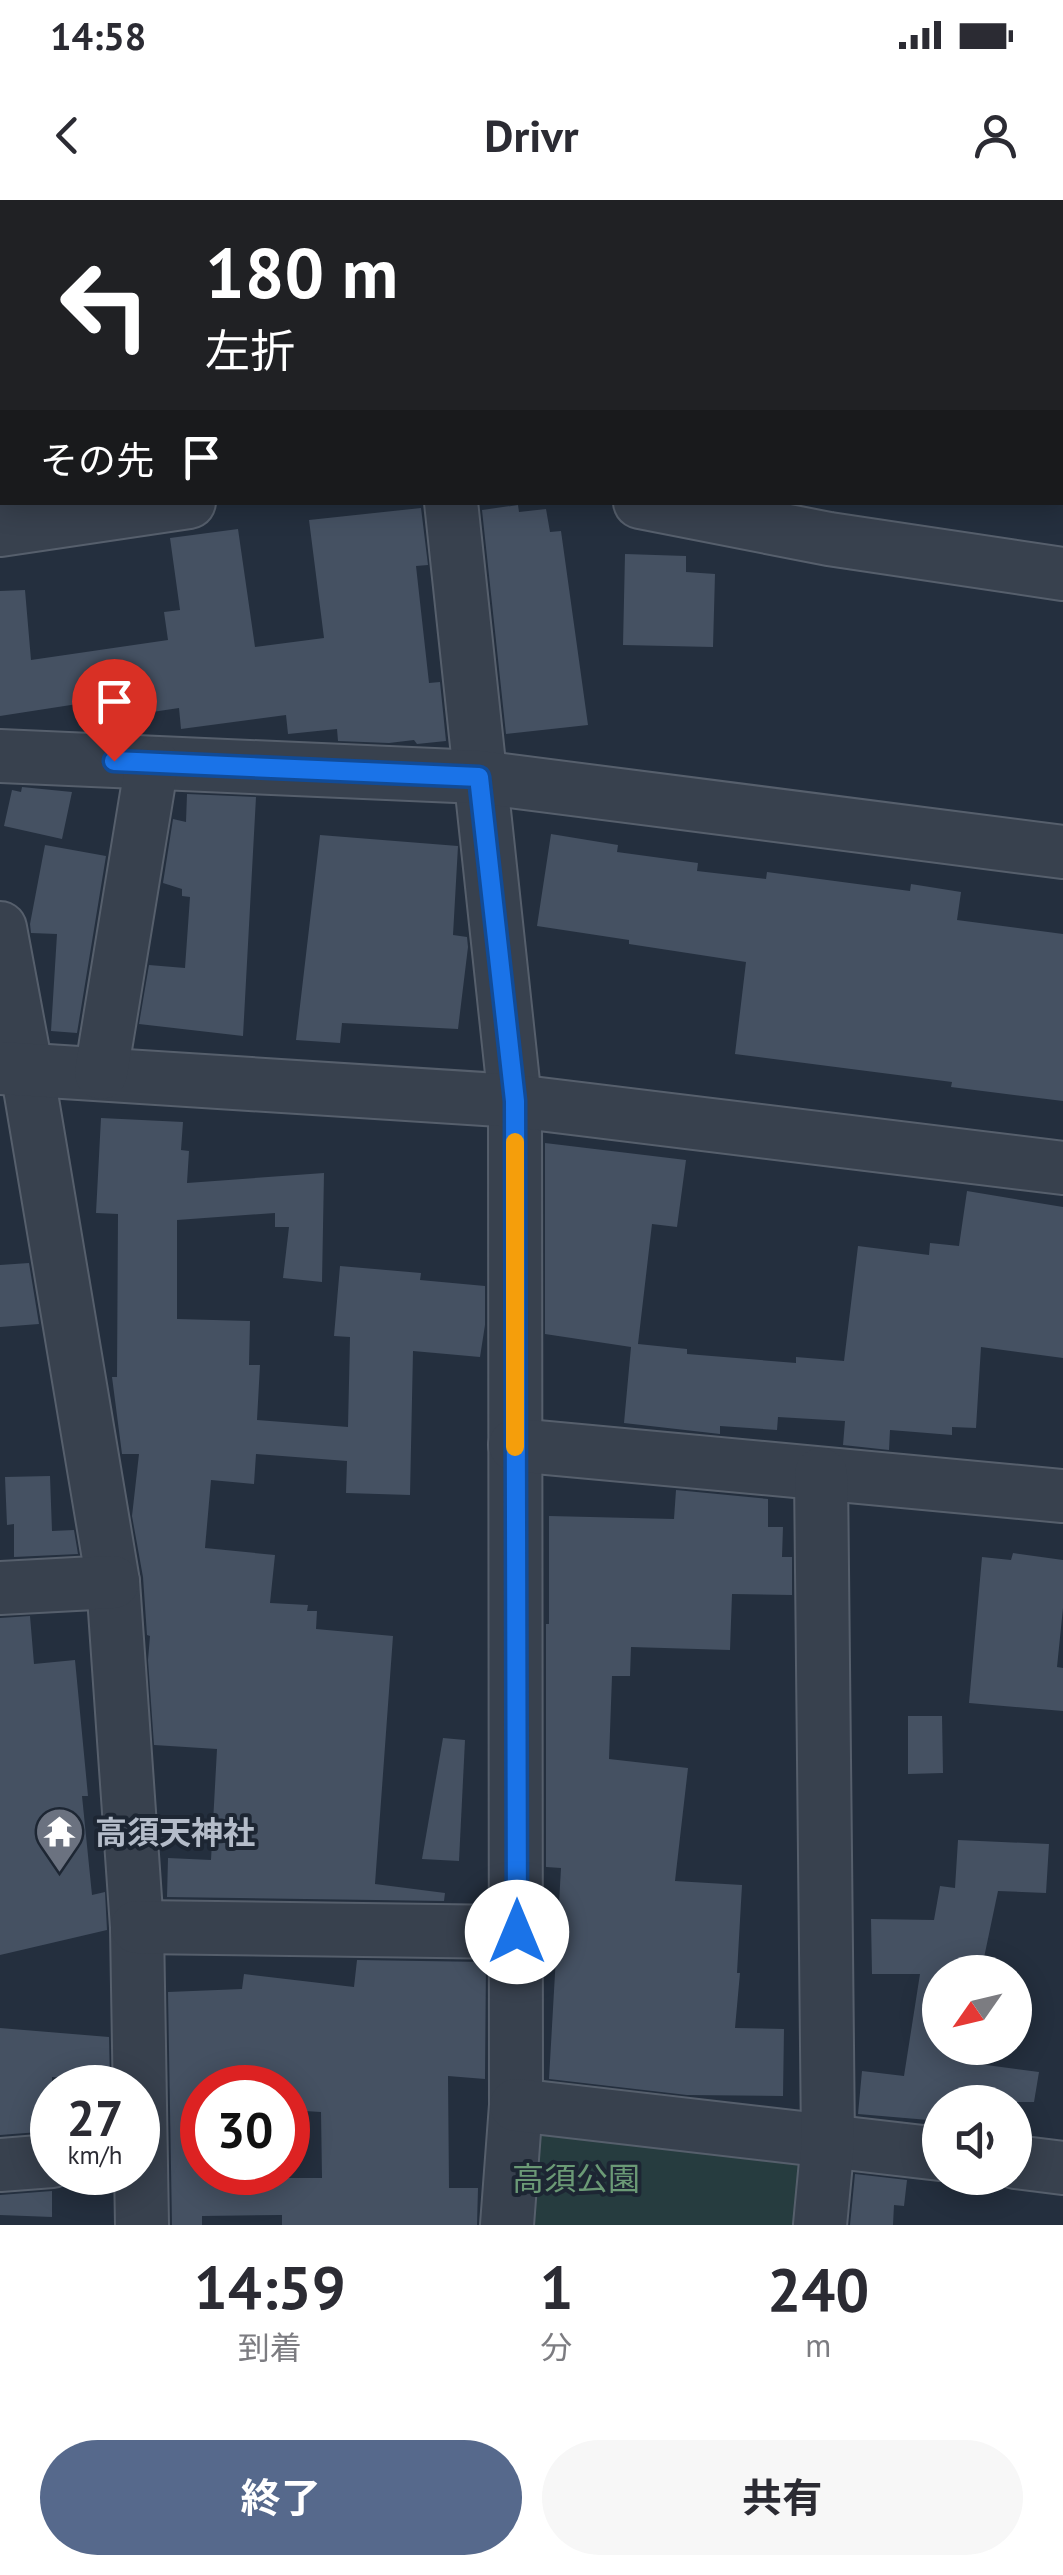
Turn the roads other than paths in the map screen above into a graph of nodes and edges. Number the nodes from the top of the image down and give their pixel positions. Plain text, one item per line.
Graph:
1 (169, 505) edge
2 (452, 505) edge
3 (655, 505) edge
4 (0, 530) edge
5 (1063, 574) edge
6 (0, 756) edge
7 (152, 763) junction
8 (479, 777) junction
9 (1063, 852) edge
10 (0, 928) edge
11 (14, 1069) edge
12 (101, 1073) junction
13 (515, 1101) junction
14 (1063, 1168) edge
15 (515, 1445) junction
16 (821, 1474) junction
17 (1063, 1496) edge
18 (113, 1582) junction
19 (0, 1588) edge
20 (136, 1927) junction
21 (517, 1932) junction
22 (137, 2065) edge
23 (516, 2105) junction
24 (828, 2142) junction
25 (922, 2152) edge
26 (30, 2163) edge
27 (1032, 2164) edge
28 (0, 2165) edge
29 (1063, 2168) edge
30 (140, 2195) edge
31 (142, 2225) edge
32 (507, 2225) edge
33 (820, 2225) edge

1 - 4 street
2 - 8 street
3 - 5 street
6 - 7 street
7 - 8 street
7 - 12 street
8 - 9 street
8 - 13 street
10 - 11 street
11 - 12 street
11 - 18 street
12 - 13 street
13 - 14 street
13 - 15 street
15 - 16 street
15 - 21 street
16 - 17 street
16 - 24 street
18 - 19 street
18 - 20 street
20 - 21 street
20 - 22 street
21 - 23 street
23 - 24 street
23 - 32 street
24 - 25 street
24 - 33 street
26 - 28 street
27 - 29 street
30 - 31 street

